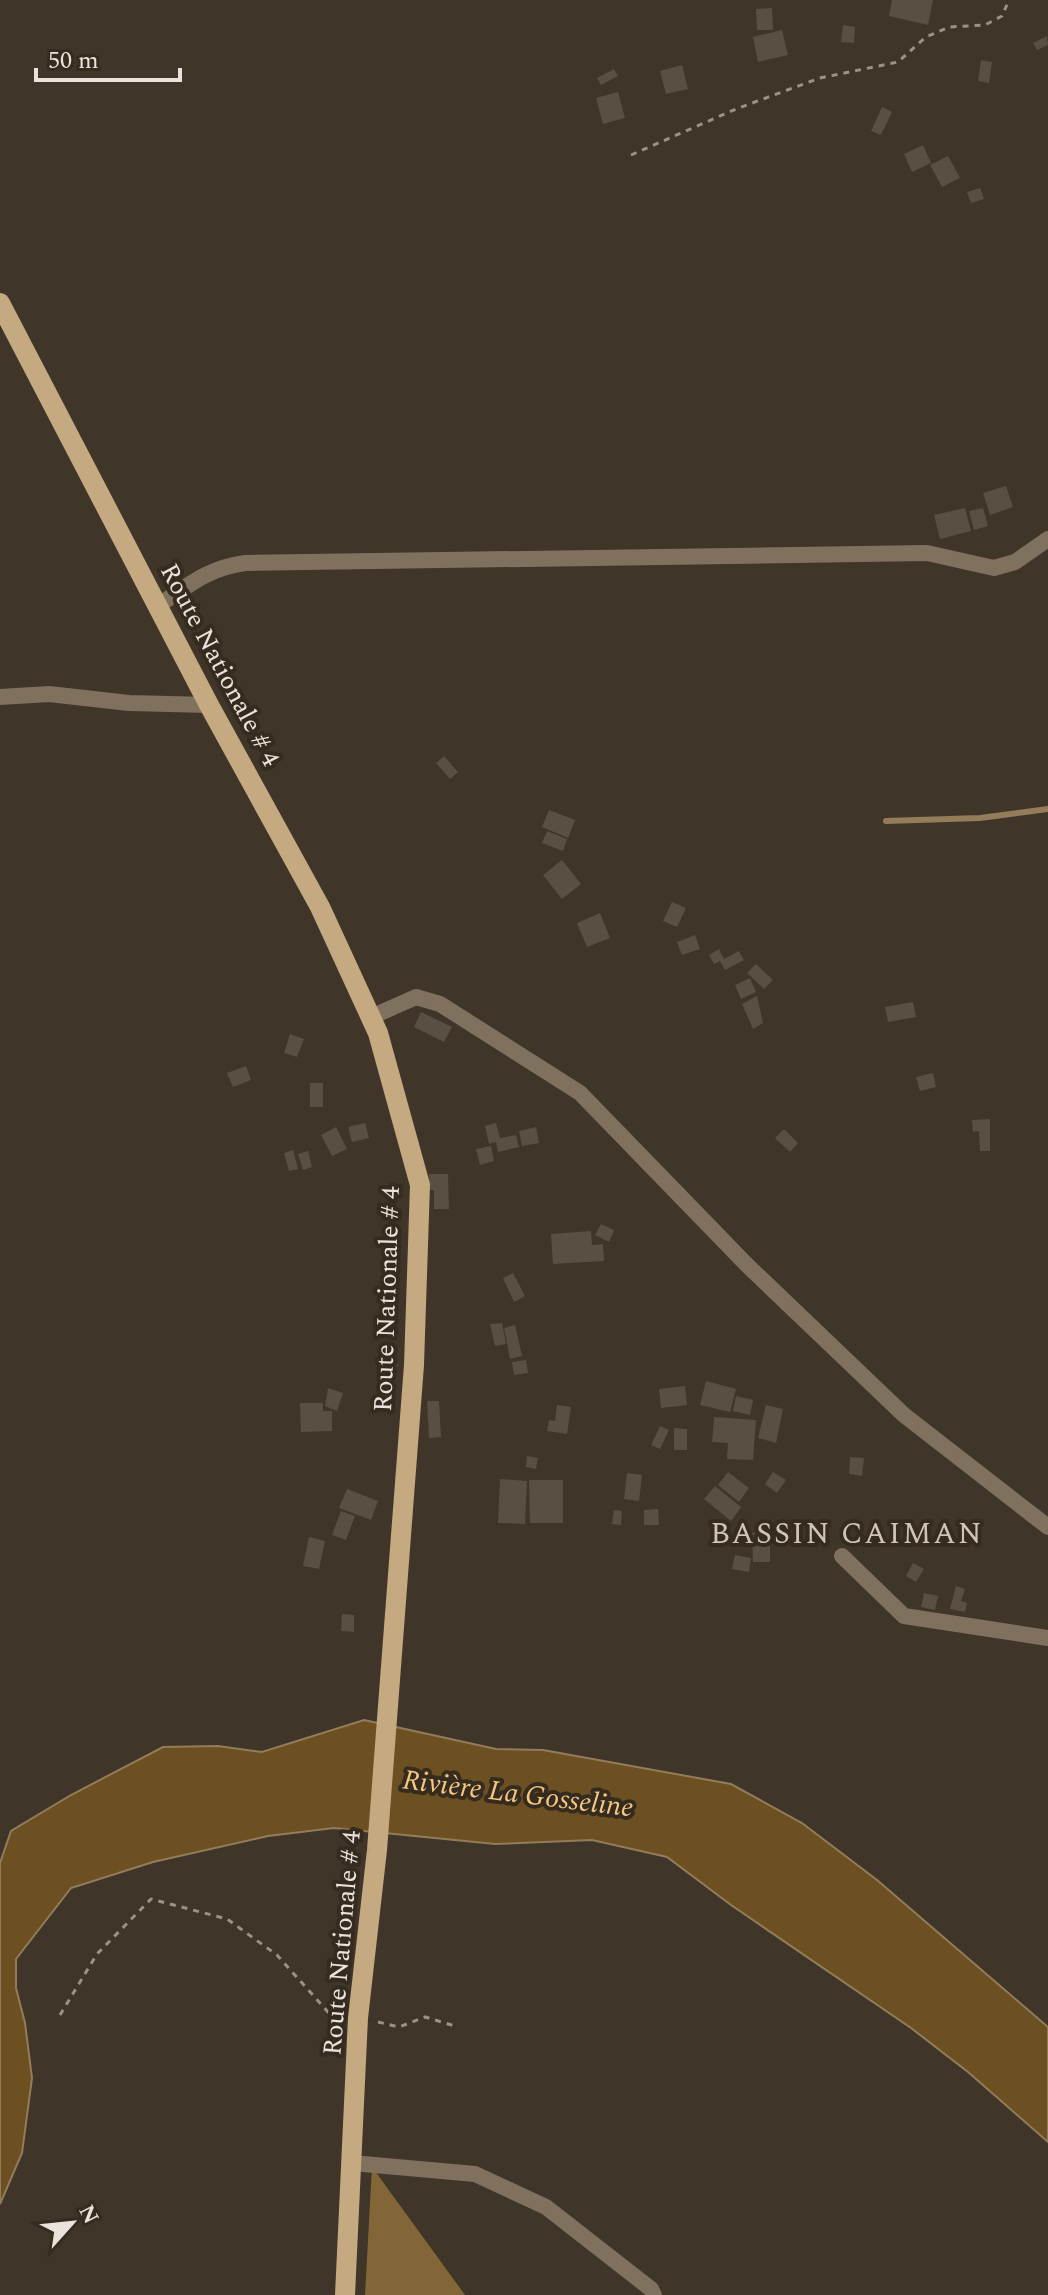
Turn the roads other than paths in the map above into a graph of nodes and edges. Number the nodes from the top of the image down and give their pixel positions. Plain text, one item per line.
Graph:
1 (0, 303) edge
2 (1048, 539) edge
3 (159, 605) junction
4 (0, 697) edge
5 (209, 705) junction
6 (371, 1017) junction
7 (1048, 1527) edge
8 (842, 1556) dead end
9 (1048, 1638) edge
10 (352, 2163) junction
11 (345, 2295) edge
12 (654, 2295) edge

1 - 3 main road, Route Nationale # 4
2 - 3 street
3 - 5 main road, Route Nationale # 4
4 - 5 street
5 - 6 main road, Route Nationale # 4
6 - 7 street
6 - 10 main road, Route Nationale # 4
8 - 9 street
10 - 11 main road, Route Nationale # 4
10 - 12 street

